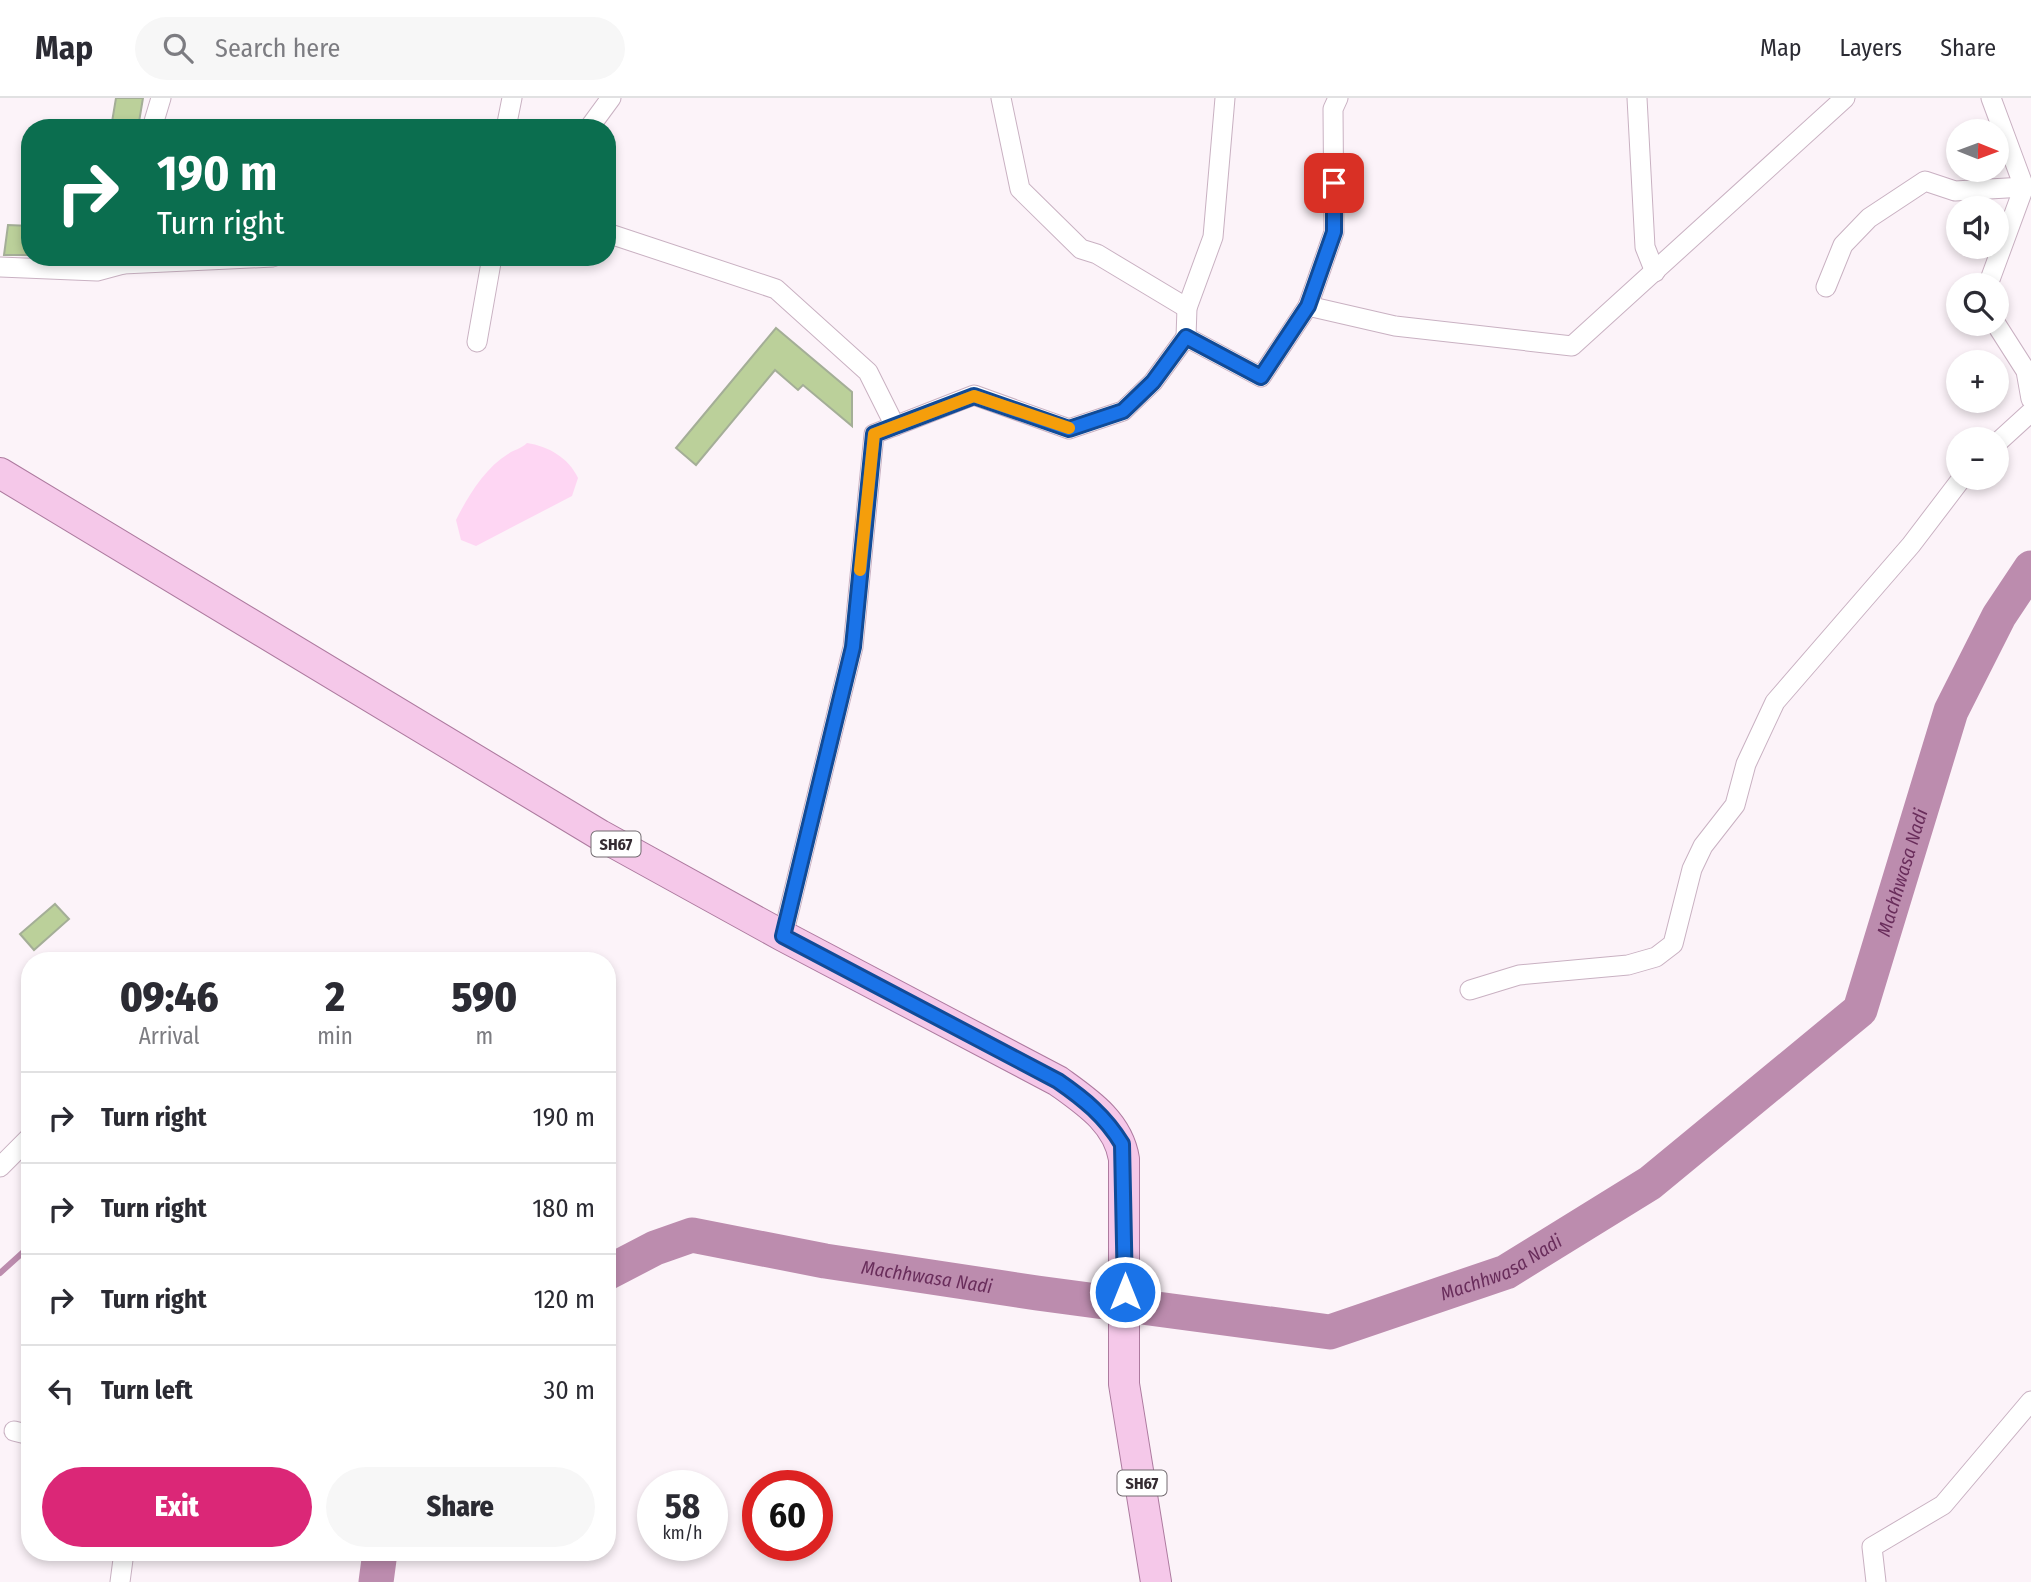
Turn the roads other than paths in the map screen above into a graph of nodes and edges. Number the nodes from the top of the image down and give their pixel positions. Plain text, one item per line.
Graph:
1 (161, 98) edge
2 (512, 98) edge
3 (611, 98) edge
4 (1001, 98) edge
5 (1225, 98) edge
6 (1338, 98) edge
7 (1637, 98) edge
8 (1845, 98) edge
9 (1991, 98) edge
10 (155, 119) edge
11 (508, 119) edge
12 (596, 119) edge
13 (2024, 187) junction
14 (616, 236) edge
15 (110, 266) edge
16 (490, 266) edge
17 (0, 267) edge
18 (1655, 272) junction
19 (1992, 273) edge
20 (1826, 287) dead end
21 (1308, 306) junction
22 (1186, 308) junction
23 (2004, 336) edge
24 (1186, 337) junction
25 (477, 342) dead end
26 (2031, 399) edge
27 (2031, 412) edge
28 (895, 426) junction
29 (2009, 432) edge
30 (0, 474) edge
31 (1953, 490) edge
32 (783, 936) junction
33 (1470, 990) dead end
34 (21, 1146) edge
35 (0, 1167) edge
36 (2031, 1401) edge
37 (123, 1561) edge
38 (120, 1582) edge
39 (1156, 1582) edge
40 (1876, 1582) edge

1 - 10 street
2 - 11 street
3 - 12 street
4 - 22 street
5 - 22 street
6 - 21 street
7 - 18 street
8 - 18 street
9 - 13 street
13 - 19 street
13 - 20 street
14 - 28 street
15 - 17 street
16 - 25 street
18 - 21 street
21 - 24 street
22 - 24 street
23 - 26 street
24 - 28 street
27 - 29 street
28 - 32 street
30 - 32 main road, SH67
31 - 33 street
32 - 39 main road, SH67
34 - 35 street
36 - 40 street
37 - 38 street

